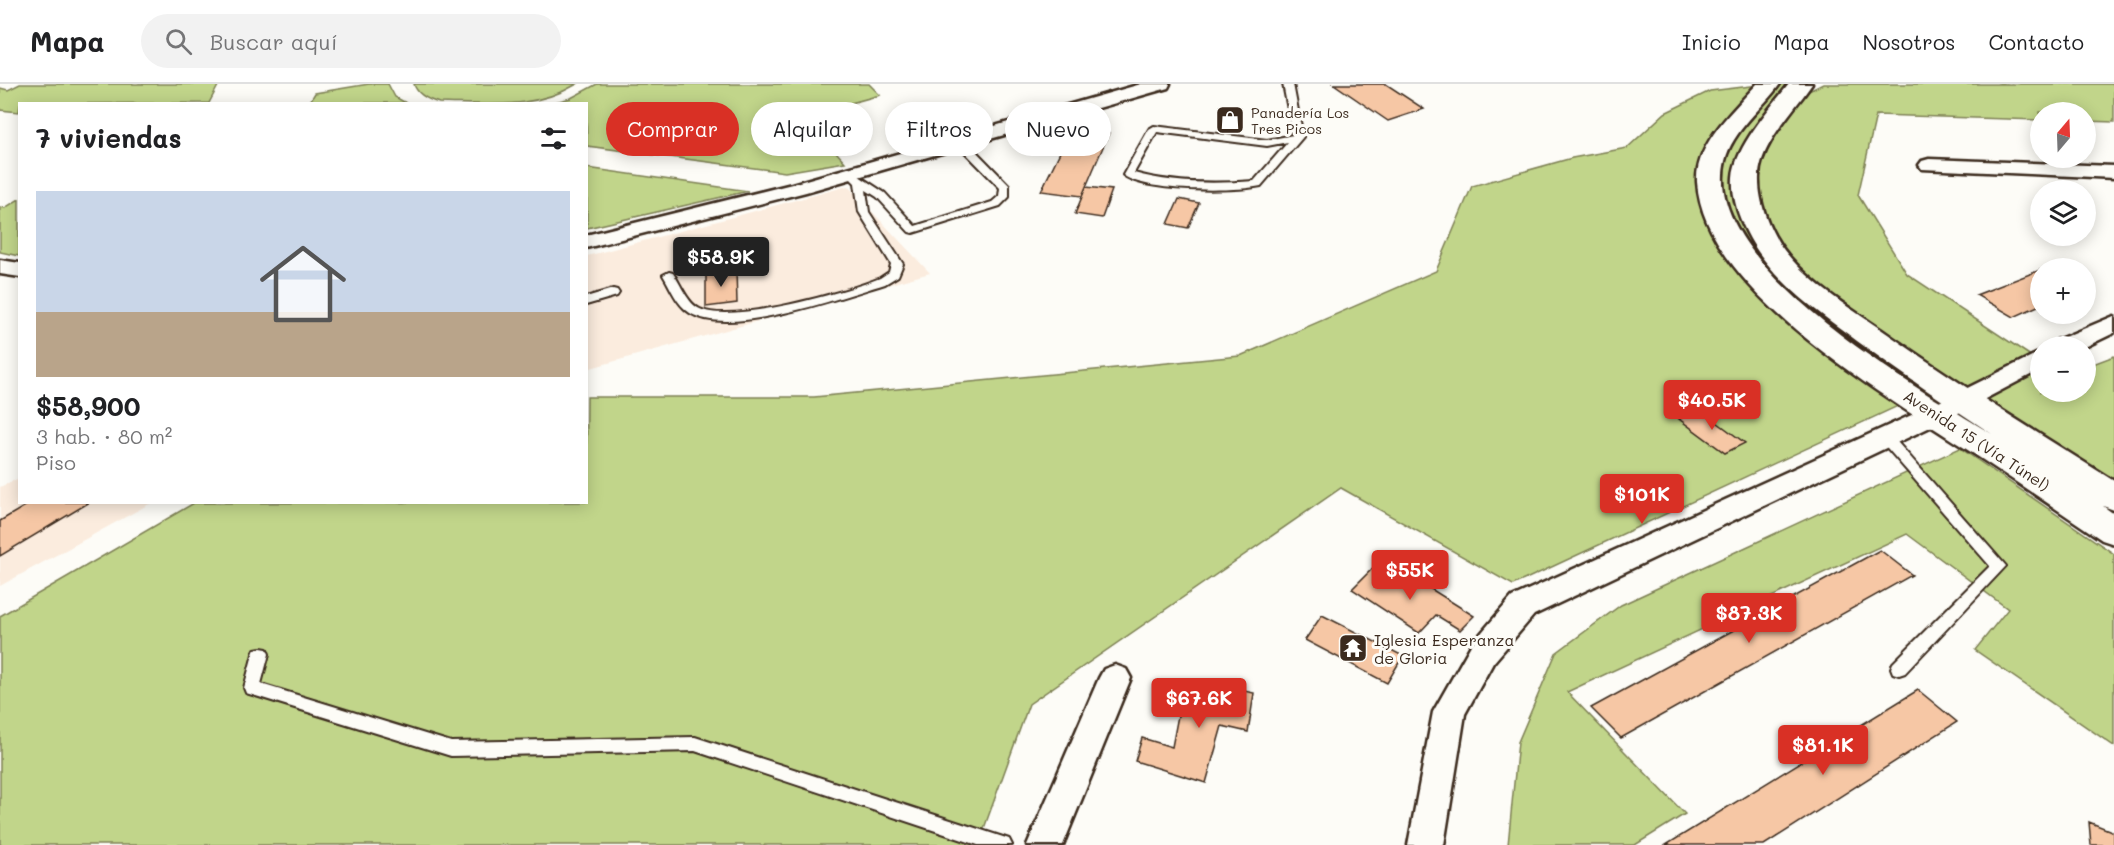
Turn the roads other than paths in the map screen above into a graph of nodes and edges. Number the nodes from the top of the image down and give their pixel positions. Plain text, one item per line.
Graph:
1 (1161, 84) edge
2 (1288, 84) edge
3 (1769, 84) edge
4 (1801, 84) edge
5 (993, 133) edge
6 (1298, 137) junction
7 (918, 156) edge
8 (975, 156) edge
9 (1929, 165) dead end
10 (2114, 172) edge
11 (854, 177) junction
12 (588, 242) edge
13 (0, 267) edge
14 (18, 270) edge
15 (669, 275) dead end
16 (613, 292) dead end
17 (588, 300) edge
18 (2114, 324) edge
19 (2088, 336) edge
20 (2030, 365) edge
21 (1950, 407) junction
22 (1886, 438) junction
23 (2114, 497) edge
24 (2114, 531) edge
25 (261, 654) dead end
26 (1899, 668) dead end
27 (1114, 678) dead end
28 (1004, 845) edge
29 (1045, 845) edge
30 (1426, 845) edge

1 - 5 street
2 - 6 lane
3 - 21 main road, Avenida 15 (Vía Túnel)
4 - 21 main road, Avenida 15 (Vía Túnel)
6 - 6 lane
7 - 11 street
8 - 11 lane
9 - 10 street
11 - 12 street
11 - 15 lane
13 - 14 street
16 - 17 lane
18 - 19 street
20 - 21 street
21 - 22 street
21 - 23 main road, Avenida 15 (Vía Túnel)
21 - 24 main road, Avenida 15 (Vía Túnel)
22 - 26 lane
22 - 30 street
25 - 28 lane
27 - 29 street

